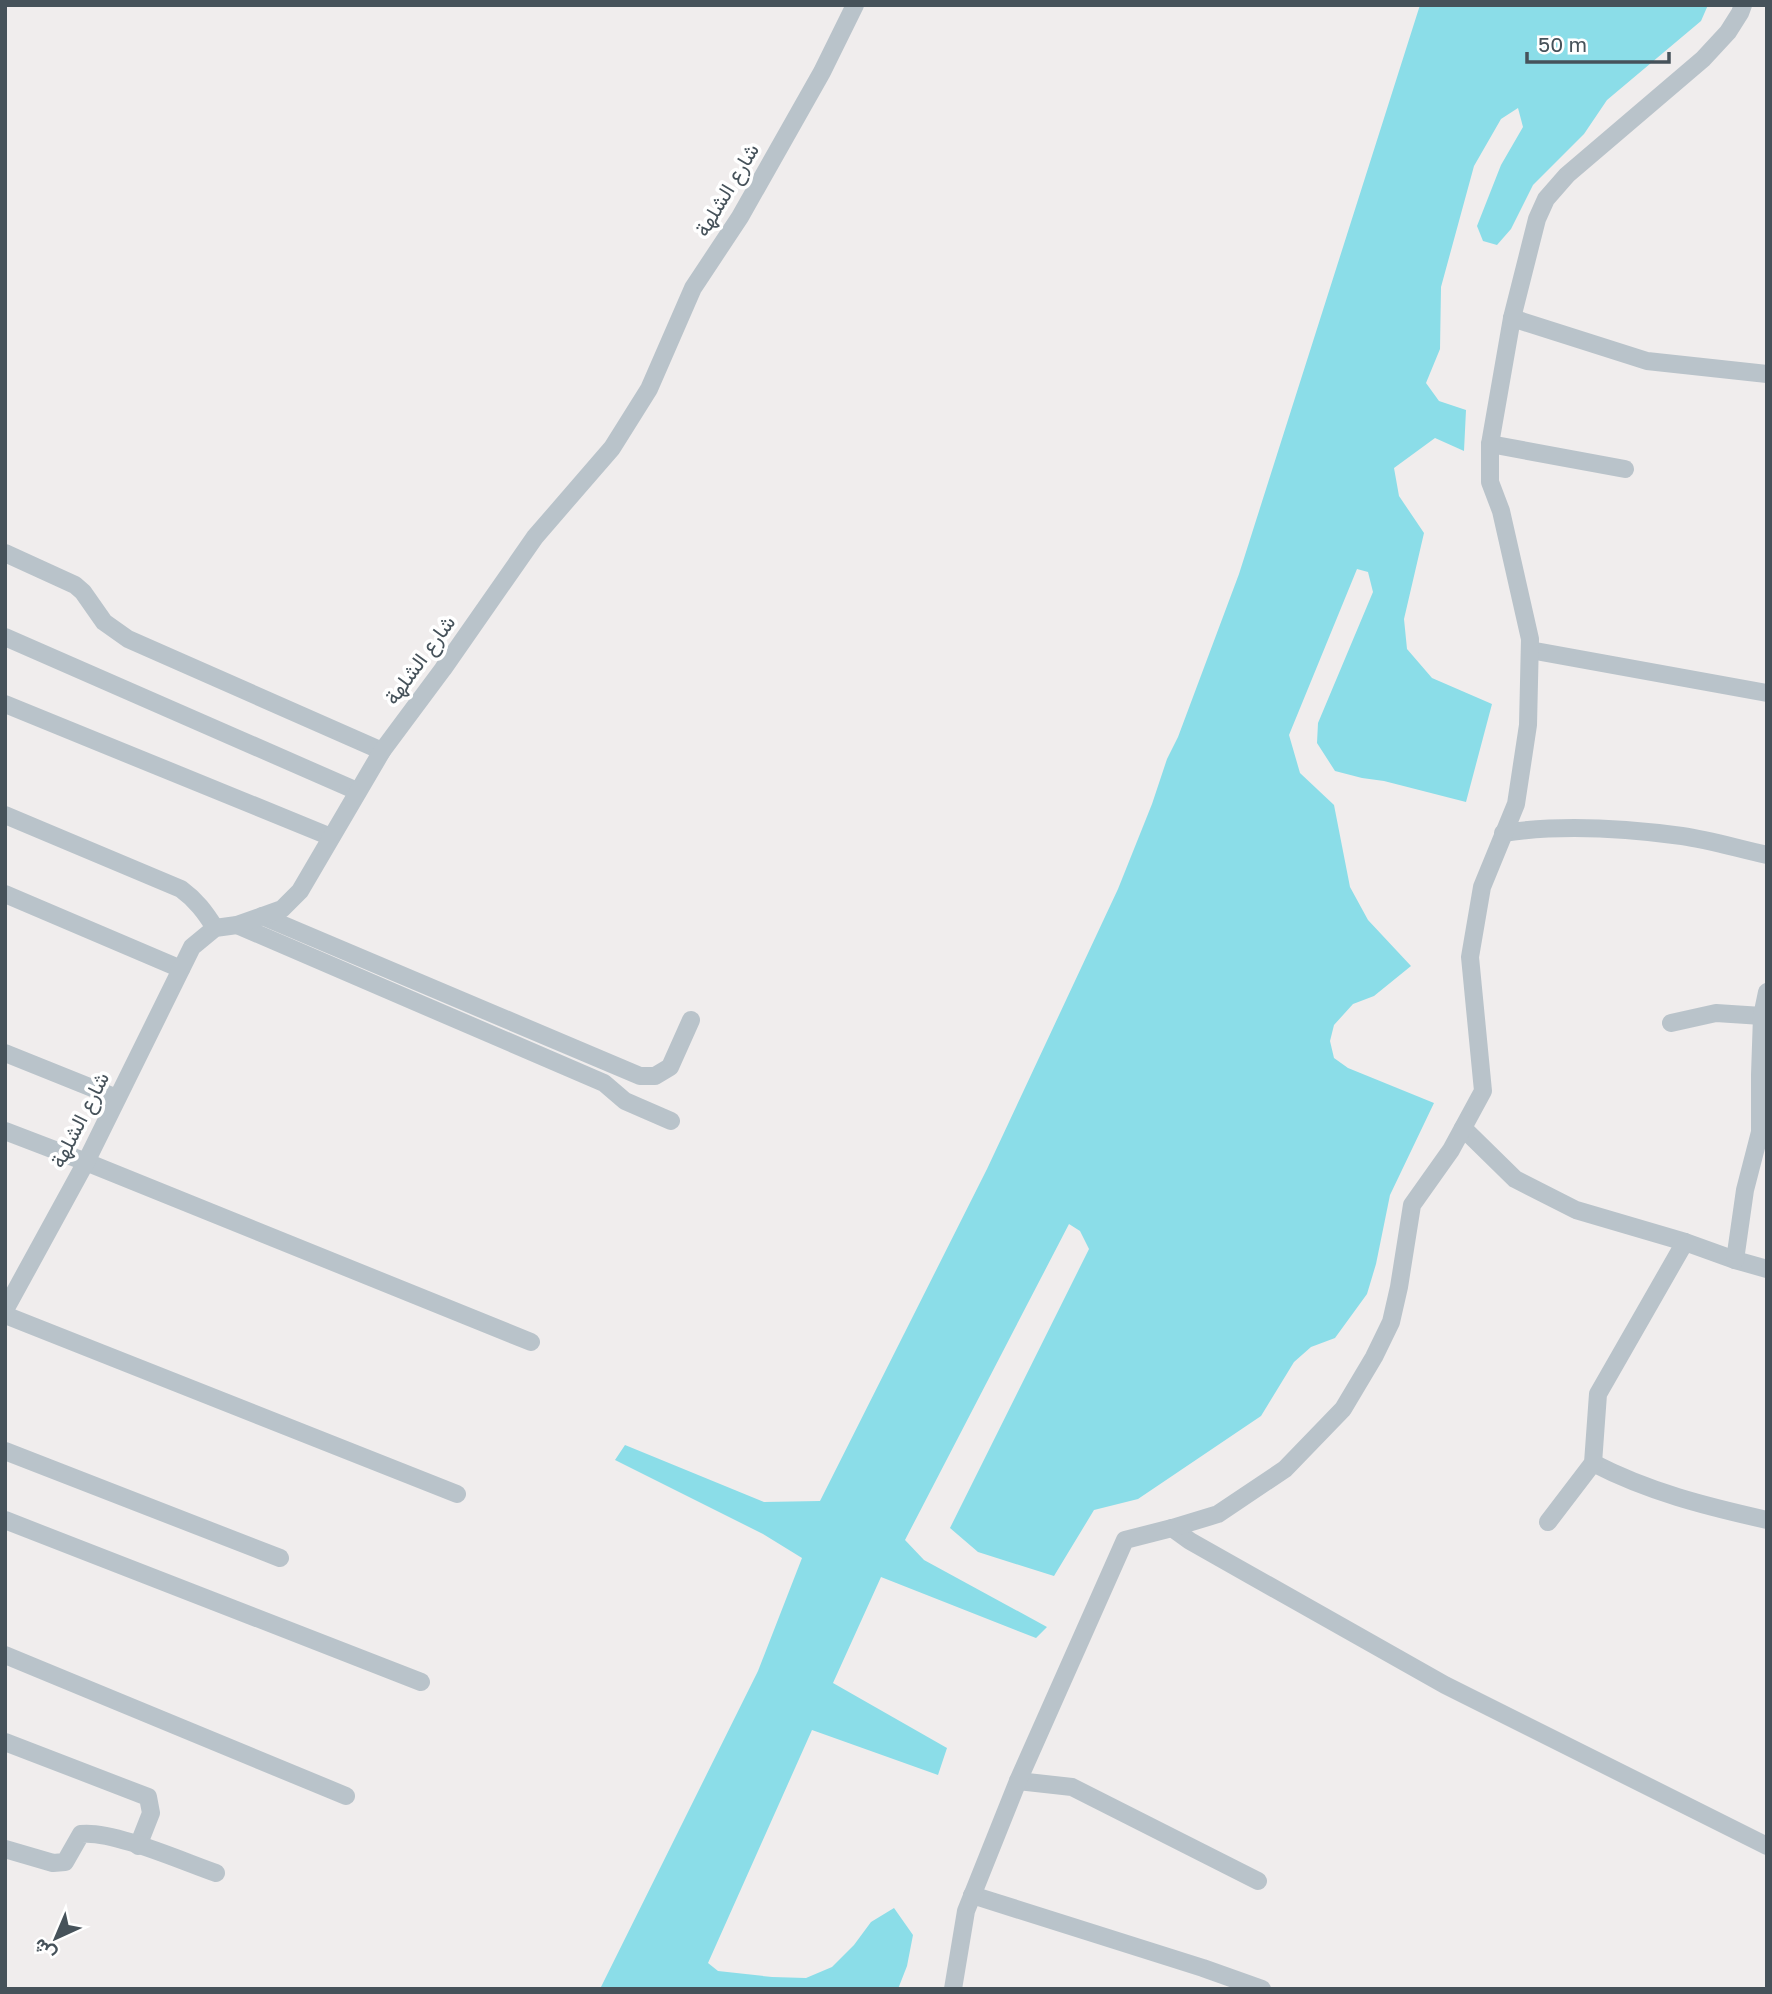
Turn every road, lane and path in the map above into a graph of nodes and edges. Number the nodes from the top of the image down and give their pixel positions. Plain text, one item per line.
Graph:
1 (855, 5) edge
2 (1743, 5) edge
3 (1512, 318) junction
4 (1767, 374) edge
5 (1490, 444) junction
6 (1625, 469) dead end
7 (5, 553) edge
8 (5, 637) edge
9 (1530, 650) junction
10 (1767, 693) edge
11 (5, 704) edge
12 (382, 751) junction
13 (358, 791) junction
14 (5, 814) edge
15 (1503, 833) junction
16 (331, 837) junction
17 (1767, 855) edge
18 (5, 894) edge
19 (262, 916) junction
20 (237, 925) junction
21 (215, 928) junction
22 (181, 969) junction
23 (1767, 992) edge
24 (1762, 1016) junction
25 (691, 1020) dead end
26 (1671, 1023) dead end
27 (5, 1053) edge
28 (1763, 1075) edge
29 (117, 1098) junction
30 (671, 1121) dead end
31 (1463, 1128) junction
32 (5, 1131) edge
33 (86, 1162) junction
34 (1685, 1242) junction
35 (1735, 1260) junction
36 (1767, 1269) edge
37 (5, 1312) edge
38 (531, 1342) dead end
39 (5, 1451) edge
40 (1593, 1463) junction
41 (457, 1494) dead end
42 (5, 1520) edge
43 (1767, 1520) edge
44 (1548, 1522) dead end
45 (1172, 1528) junction
46 (280, 1558) dead end
47 (5, 1656) edge
48 (421, 1682) dead end
49 (5, 1742) edge
50 (1018, 1782) junction
51 (346, 1796) dead end
52 (138, 1846) junction
53 (1767, 1846) edge
54 (5, 1849) edge
55 (216, 1873) dead end
56 (1258, 1881) dead end
57 (972, 1895) junction
58 (1227, 1983) edge
59 (953, 1989) edge
60 (1262, 1989) edge

1 - 12 street, شارع الشلهة
2 - 3 street
3 - 4 street
3 - 5 street
5 - 6 street
5 - 9 street
7 - 12 street
8 - 13 street
9 - 10 street
9 - 15 street
11 - 16 street
12 - 13 street, شارع الشلهة
13 - 16 street, شارع الشلهة
14 - 21 street
15 - 17 street
15 - 31 street
16 - 19 street, شارع الشلهة
18 - 22 street
19 - 20 street, شارع الشلهة
19 - 25 street
20 - 21 street, شارع الشلهة
20 - 30 street
21 - 22 street, شارع الشلهة
22 - 29 street, شارع الشلهة
23 - 24 street
24 - 26 street
24 - 28 street
27 - 29 street
28 - 35 street
29 - 33 street, شارع الشلهة
31 - 34 street
31 - 45 street
32 - 33 street
33 - 37 street, شارع الشلهة
33 - 38 street
34 - 35 street
34 - 40 street
35 - 36 street
37 - 41 street
39 - 46 street
40 - 43 street
40 - 44 street
42 - 48 street
45 - 50 street
45 - 53 street
47 - 51 street
49 - 52 street
50 - 56 street
50 - 57 street
52 - 54 street
52 - 55 street
57 - 58 street
57 - 59 street
58 - 60 street

